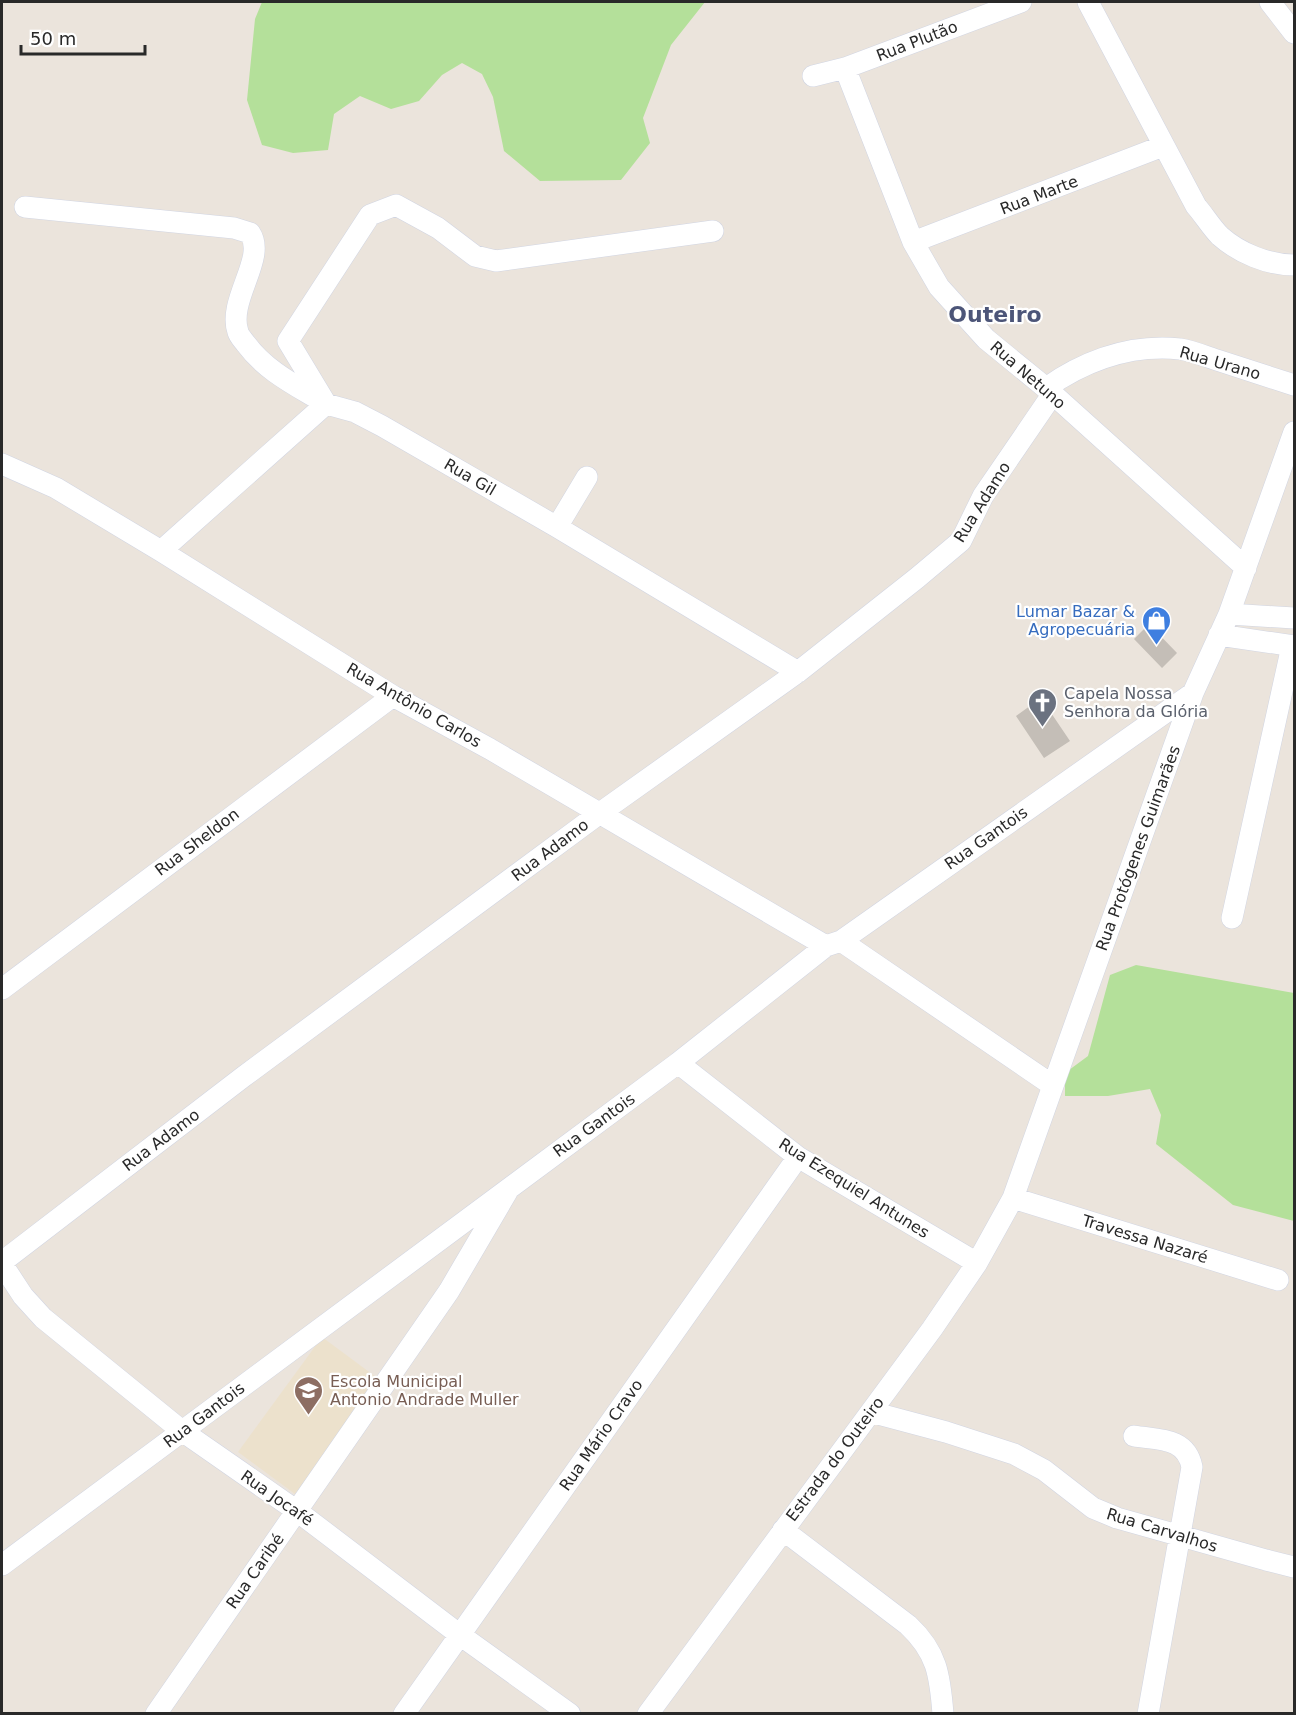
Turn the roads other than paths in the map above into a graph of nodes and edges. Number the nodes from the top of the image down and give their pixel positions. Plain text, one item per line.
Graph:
1 (1020, 2) edge
2 (1088, 2) edge
3 (1270, 2) edge
4 (1294, 33) edge
5 (845, 68) junction
6 (813, 76) dead end
7 (1163, 146) junction
8 (25, 207) dead end
9 (713, 231) dead end
10 (913, 242) junction
11 (1294, 265) edge
12 (1294, 385) edge
13 (1049, 392) junction
14 (326, 404) junction
15 (1294, 432) edge
16 (2, 464) edge
17 (587, 477) dead end
18 (557, 527) junction
19 (161, 551) junction
20 (1246, 568) junction
21 (1229, 614) junction
22 (1294, 618) edge
23 (1219, 635) junction
24 (1293, 646) edge
25 (798, 672) junction
26 (1193, 693) junction
27 (393, 696) junction
28 (600, 813) junction
29 (1232, 918) dead end
30 (834, 944) junction
31 (2, 989) edge
32 (678, 1063) junction
33 (1052, 1085) junction
34 (798, 1157) junction
35 (511, 1186) junction
36 (1013, 1198) junction
37 (2, 1263) edge
38 (977, 1263) junction
39 (1278, 1280) dead end
40 (871, 1412) junction
41 (182, 1431) junction
42 (1134, 1436) dead end
43 (297, 1511) junction
44 (783, 1530) junction
45 (1181, 1537) junction
46 (2, 1565) edge
47 (1294, 1567) edge
48 (460, 1635) junction
49 (156, 1713) edge
50 (404, 1713) edge
51 (570, 1713) edge
52 (648, 1713) edge
53 (943, 1713) edge
54 (1148, 1713) edge

1 - 5 street, Rua Plutão
2 - 7 street
3 - 4 street
5 - 6 street, Rua Plutão
5 - 10 street, Rua Netuno
7 - 10 street, Rua Marte
7 - 11 street
8 - 14 street, Rua Gil
9 - 14 street
10 - 13 street, Rua Netuno
12 - 13 street, Rua Urano
13 - 20 street, Rua Netuno
13 - 25 street, Rua Adamo
14 - 18 street, Rua Gil
14 - 19 street
15 - 20 street, Rua Protógenes Guimarães
16 - 19 street, Rua Antônio Carlos
17 - 18 street
18 - 25 street, Rua Gil
19 - 27 street, Rua Antônio Carlos
20 - 21 street, Rua Protógenes Guimarães
21 - 22 street
21 - 23 street, Rua Protógenes Guimarães
23 - 24 street
23 - 26 street, Rua Protógenes Guimarães
24 - 29 street
25 - 28 street, Rua Adamo
26 - 30 street, Rua Gantois
26 - 33 street, Rua Protógenes Guimarães
27 - 28 street, Rua Antônio Carlos
27 - 31 street, Rua Sheldon
28 - 30 street, Rua Antônio Carlos
28 - 37 street, Rua Adamo
30 - 32 street, Rua Gantois
30 - 33 street, Rua Antônio Carlos
32 - 34 street, Rua Ezequiel Antunes
32 - 35 street, Rua Gantois
33 - 36 street, Rua Protógenes Guimarães
34 - 38 street, Rua Ezequiel Antunes
34 - 48 street, Rua Mário Cravo
35 - 41 street, Rua Gantois
35 - 43 street, Rua Caribé
36 - 38 street, Estrada do Outeiro
36 - 39 street, Travessa Nazaré
37 - 41 street, Rua Jocafé
38 - 40 street, Estrada do Outeiro
40 - 44 street, Estrada do Outeiro
40 - 45 street, Rua Carvalhos
41 - 43 street, Rua Jocafé
41 - 46 street, Rua Gantois
42 - 45 street
43 - 48 street, Rua Jocafé
43 - 49 street, Rua Caribé
44 - 52 street, Estrada do Outeiro
44 - 53 street
45 - 47 street, Rua Carvalhos
45 - 54 street
48 - 50 street, Rua Mário Cravo
48 - 51 street, Rua Jocafé

